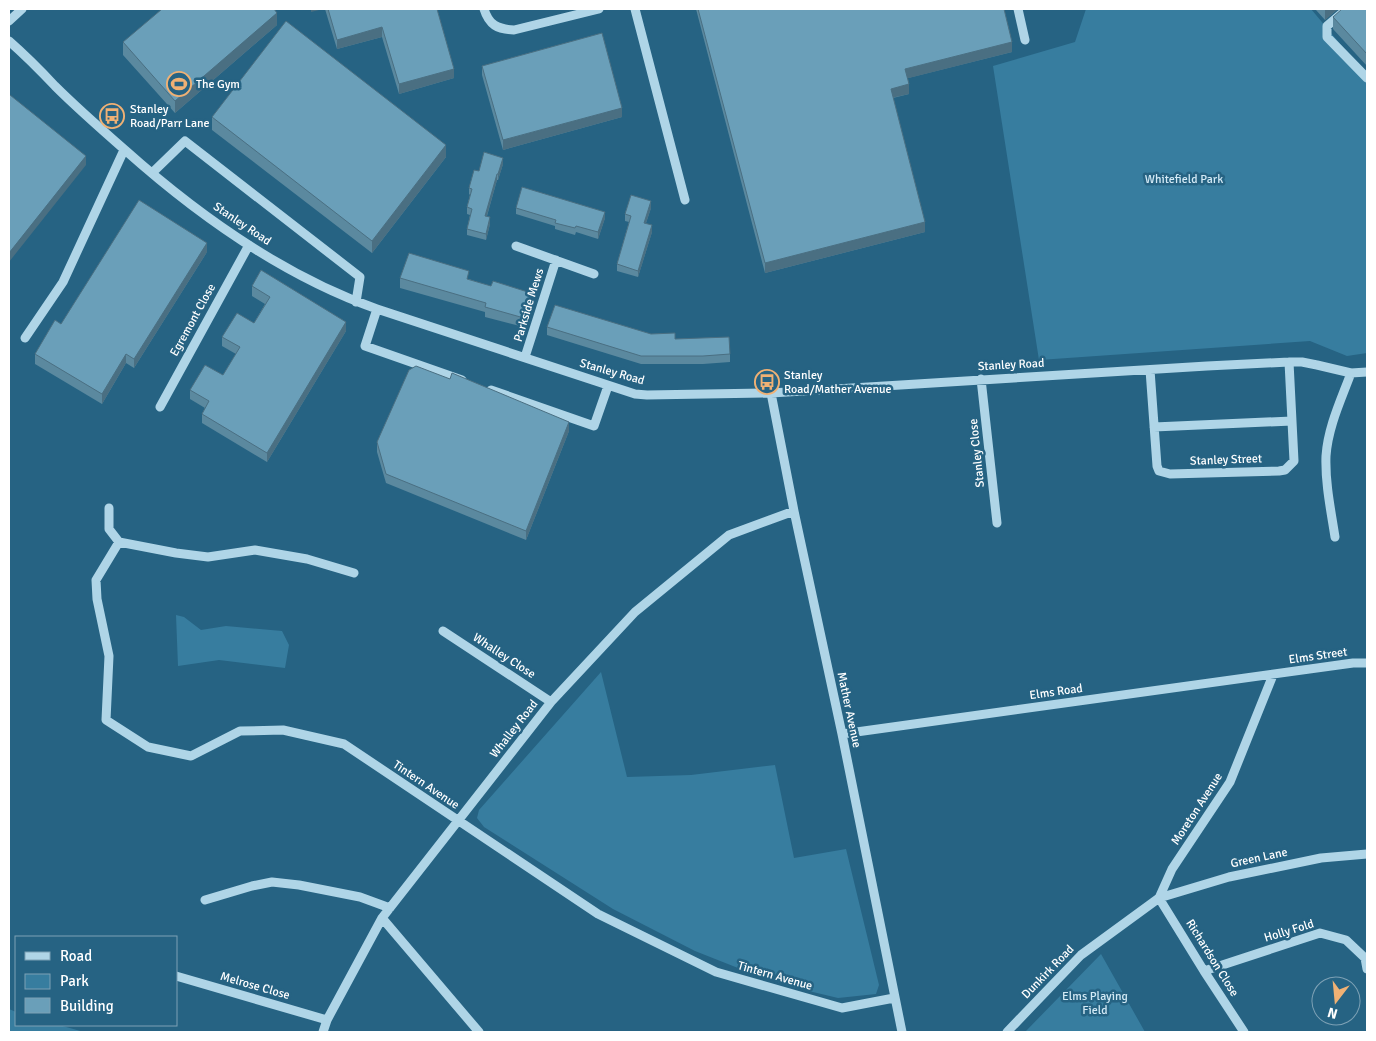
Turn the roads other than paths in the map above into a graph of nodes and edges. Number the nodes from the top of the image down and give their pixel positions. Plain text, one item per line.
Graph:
1 (22, 9) edge
2 (484, 9) edge
3 (599, 9) edge
4 (635, 9) edge
5 (1018, 9) edge
6 (1342, 13) edge
7 (9, 21) edge
8 (1025, 40) dead end
9 (9, 41) edge
10 (1367, 78) edge
11 (124, 150) junction
12 (152, 173) junction
13 (685, 200) dead end
14 (249, 245) junction
15 (516, 246) dead end
16 (556, 260) junction
17 (594, 274) dead end
18 (356, 302) junction
19 (377, 309) junction
20 (25, 338) dead end
21 (525, 357) junction
22 (1289, 362) junction
23 (1150, 370) junction
24 (1367, 372) edge
25 (1351, 374) junction
26 (981, 379) junction
27 (608, 386) junction
28 (771, 392) junction
29 (160, 408) dead end
30 (1292, 421) junction
31 (1154, 427) junction
32 (109, 508) dead end
33 (794, 511) junction
34 (997, 523) dead end
35 (1335, 538) dead end
36 (119, 542) junction
37 (354, 573) dead end
38 (443, 631) dead end
39 (1367, 663) edge
40 (1273, 675) junction
41 (551, 702) junction
42 (842, 734) junction
43 (457, 821) junction
44 (1367, 854) edge
45 (1158, 898) junction
46 (204, 900) dead end
47 (390, 908) junction
48 (382, 918) junction
49 (1367, 970) edge
50 (1204, 972) junction
51 (178, 977) edge
52 (894, 998) junction
53 (327, 1020) junction
54 (323, 1032) edge
55 (479, 1032) edge
56 (902, 1032) edge
57 (1007, 1032) edge
58 (1244, 1032) edge

1 - 7 street
2 - 3 street
4 - 13 street
5 - 8 street
6 - 10 street
9 - 11 street, Stanley Road
11 - 12 street, Stanley Road
11 - 20 street
12 - 14 street, Stanley Road
12 - 18 street
14 - 18 street, Stanley Road
14 - 29 street, Egremont Close
15 - 16 street, Parkside Mews
16 - 17 street, Parkside Mews
16 - 21 street, Parkside Mews
18 - 19 street, Stanley Road
19 - 21 street, Stanley Road
19 - 27 street
21 - 27 street, Stanley Road
22 - 23 street, Stanley Road
22 - 25 street, Stanley Road
22 - 30 street, Stanley Street
23 - 26 street, Stanley Road
23 - 31 street, Stanley Street
24 - 25 street, Stanley Road
25 - 35 street
26 - 28 street, Stanley Road
26 - 34 street, Stanley Close
27 - 28 street, Stanley Road
28 - 33 street, Mather Avenue
30 - 31 street
30 - 31 street, Stanley Street
32 - 36 street
33 - 41 street, Whalley Road
33 - 42 street, Mather Avenue
36 - 37 street
36 - 43 street, Tintern Avenue
38 - 41 street, Whalley Close
39 - 40 street, Elms Street
40 - 42 street, Elms Road
40 - 45 street, Moreton Avenue
41 - 43 street, Whalley Road
42 - 52 street, Mather Avenue
43 - 47 street, Whalley Road
43 - 52 street, Tintern Avenue
44 - 45 street, Green Lane
45 - 50 street, Richardson Close
45 - 57 street, Dunkirk Road
46 - 47 street
47 - 48 street, Whalley Road
48 - 53 street, Whalley Road
48 - 55 street
49 - 50 street, Holly Fold
50 - 58 street, Richardson Close
51 - 53 street, Melrose Close
52 - 56 street, Mather Avenue
53 - 54 street, Whalley Road

